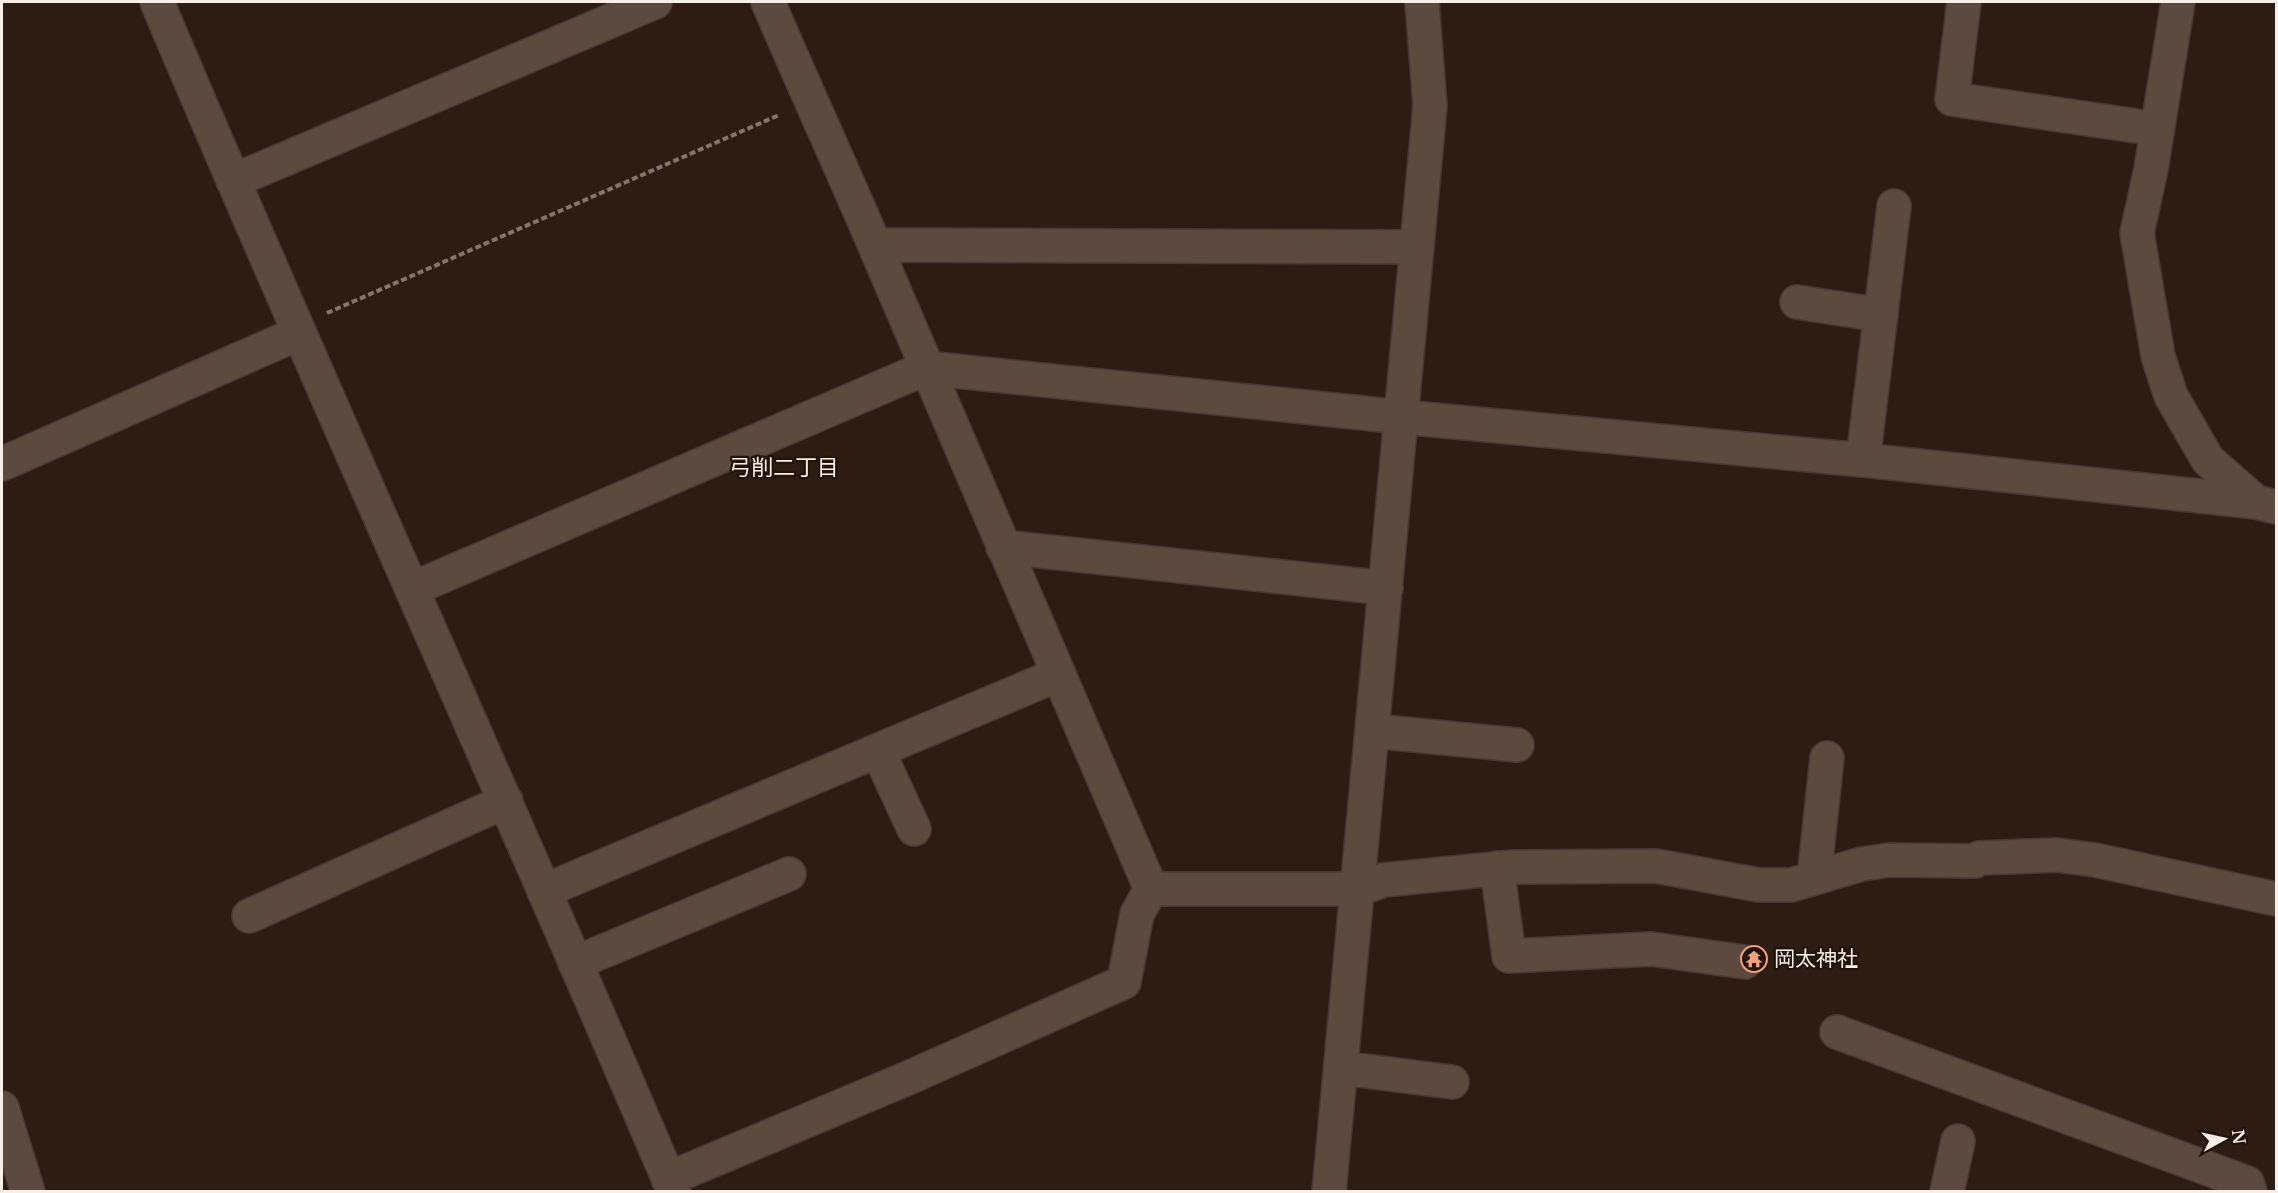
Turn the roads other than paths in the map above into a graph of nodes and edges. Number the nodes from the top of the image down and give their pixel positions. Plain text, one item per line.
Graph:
1 (157, 2) edge
2 (656, 2) edge
3 (768, 2) edge
4 (1422, 2) edge
5 (1964, 2) edge
6 (2178, 2) edge
7 (2157, 129) junction
8 (233, 181) junction
9 (1894, 206) dead end
10 (875, 245) junction
11 (1417, 247) junction
12 (1797, 302) dead end
13 (1881, 315) junction
14 (297, 329) junction
15 (926, 368) junction
16 (1402, 417) junction
17 (1863, 460) junction
18 (2, 464) edge
19 (2266, 504) edge
20 (1003, 547) junction
21 (1386, 588) junction
22 (412, 589) junction
23 (1057, 675) junction
24 (1373, 731) junction
25 (1517, 745) dead end
26 (878, 751) junction
27 (1827, 758) dead end
28 (506, 801) junction
29 (914, 829) dead end
30 (1497, 868) junction
31 (789, 874) dead end
32 (1814, 878) junction
33 (1151, 889) junction
34 (1359, 889) junction
35 (544, 891) junction
36 (2277, 899) edge
37 (249, 916) dead end
38 (1745, 962) dead end
39 (575, 963) junction
40 (1837, 1032) dead end
41 (1342, 1068) junction
42 (1452, 1082) dead end
43 (2, 1108) edge
44 (1958, 1141) dead end
45 (671, 1185) edge
46 (28, 1191) edge
47 (1329, 1191) edge
48 (1947, 1191) edge
49 (2250, 1191) edge

1 - 8 street
2 - 8 street
3 - 10 street
4 - 11 street
5 - 7 street
6 - 7 street
7 - 19 street
8 - 14 street
9 - 13 street
10 - 11 street
10 - 15 street
11 - 16 street
12 - 13 street
13 - 17 street
14 - 18 street
14 - 22 street
15 - 16 street
15 - 20 street
15 - 22 street
16 - 17 street
16 - 21 street
17 - 19 street
20 - 21 street
20 - 23 street
21 - 24 street
22 - 28 street
23 - 26 street
23 - 33 street
24 - 25 street
24 - 34 street
26 - 29 street
26 - 35 street
27 - 32 street
28 - 35 street
28 - 37 street
30 - 32 street
30 - 34 street
30 - 38 street
31 - 39 street
32 - 36 street
33 - 34 street
33 - 45 street
34 - 41 street
35 - 39 street
39 - 45 street
40 - 49 street
41 - 42 street
41 - 47 street
43 - 46 street
44 - 48 street

